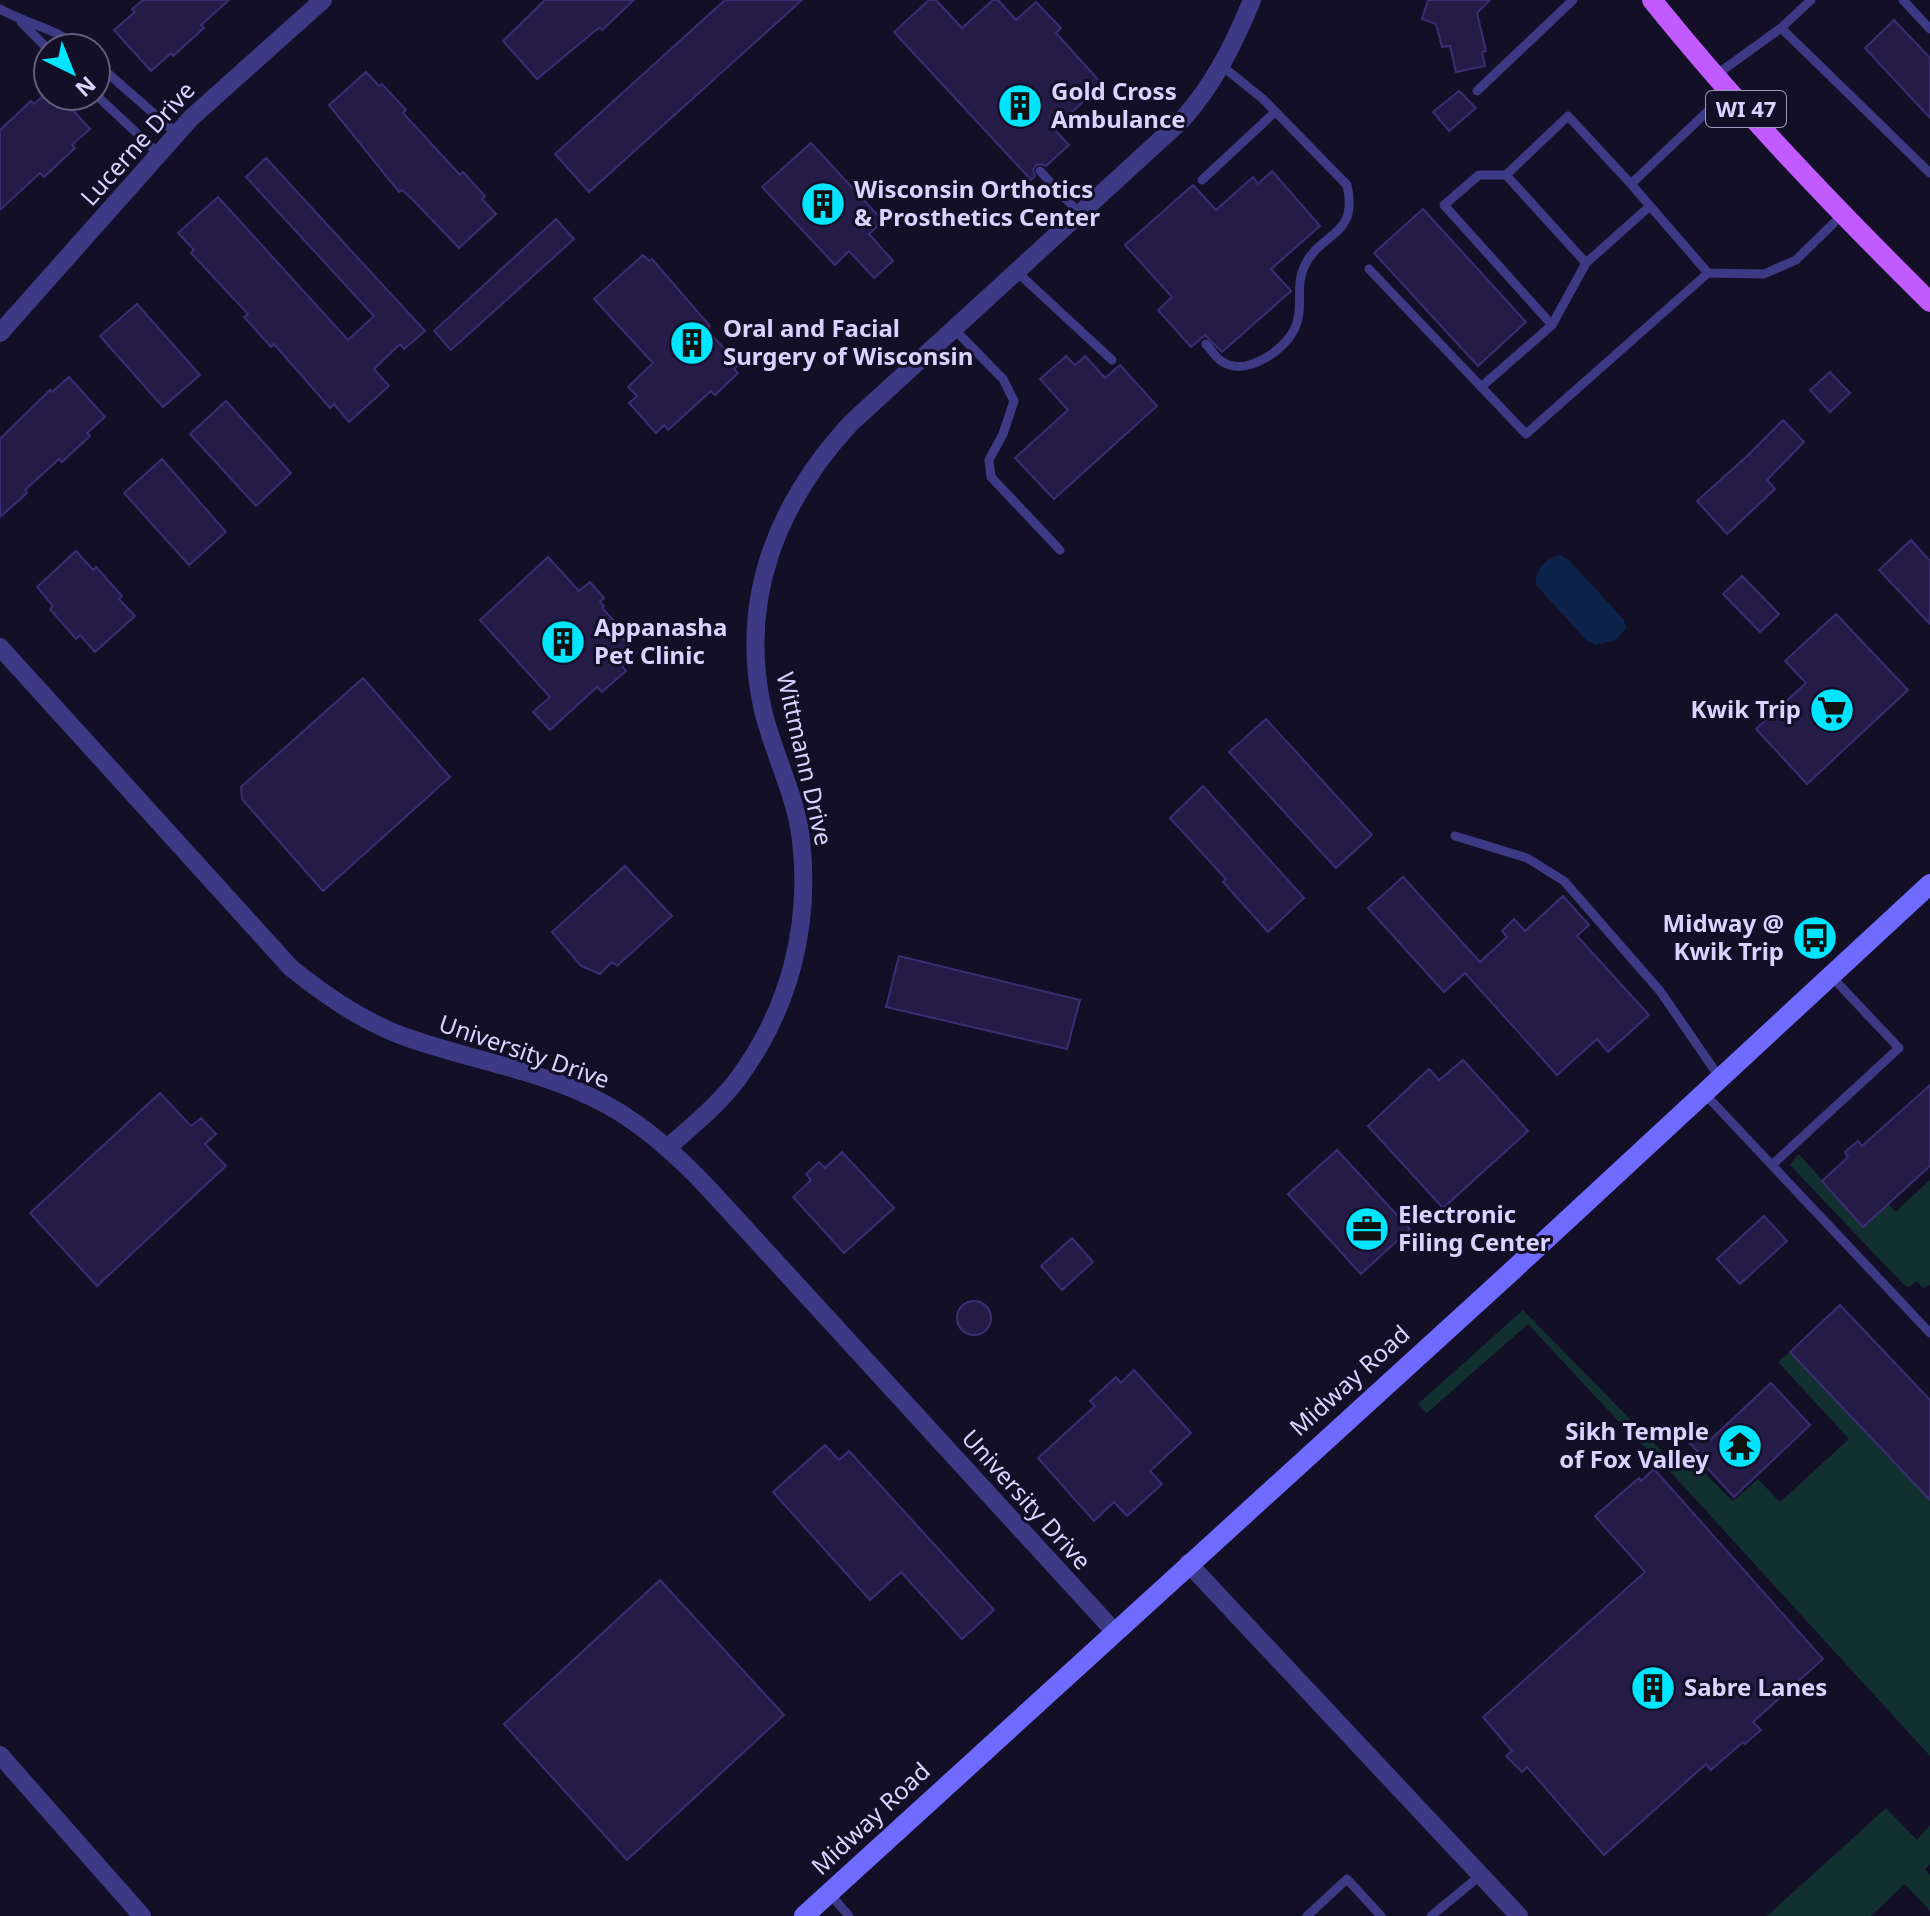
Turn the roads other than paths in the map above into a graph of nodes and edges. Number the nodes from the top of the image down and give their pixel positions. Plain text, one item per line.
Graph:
1 (323, 0) edge
2 (1252, 0) edge
3 (1573, 0) edge
4 (1652, 0) edge
5 (1811, 0) edge
6 (1903, 0) edge
7 (0, 9) edge
8 (19, 20) junction
9 (1781, 28) junction
10 (1930, 29) edge
11 (55, 32) edge
12 (32, 33) edge
13 (1222, 66) junction
14 (112, 77) edge
15 (1723, 83) junction
16 (1477, 91) dead end
17 (112, 110) edge
18 (1275, 112) junction
19 (176, 133) junction
20 (158, 153) junction
21 (1040, 171) dead end
22 (1930, 173) edge
23 (1506, 175) junction
24 (1202, 180) dead end
25 (1631, 184) junction
26 (1650, 206) junction
27 (1080, 214) junction
28 (1842, 215) junction
29 (1586, 263) junction
30 (1369, 269) dead end
31 (1017, 272) junction
32 (1708, 273) junction
33 (1930, 302) edge
34 (1552, 325) junction
35 (954, 329) junction
36 (0, 333) edge
37 (1206, 344) dead end
38 (1112, 360) dead end
39 (1481, 387) junction
40 (1060, 550) dead end
41 (0, 647) edge
42 (1455, 836) dead end
43 (1930, 884) edge
44 (1831, 976) junction
45 (1720, 1078) junction
46 (1704, 1093) junction
47 (667, 1148) junction
48 (1772, 1165) junction
49 (1930, 1333) edge
50 (1188, 1563) junction
51 (1114, 1631) junction
52 (0, 1755) edge
53 (1481, 1875) junction
54 (829, 1893) junction
55 (142, 1916) edge
56 (804, 1916) edge
57 (849, 1916) edge
58 (1307, 1916) edge
59 (1381, 1916) edge
60 (1431, 1916) edge
61 (1519, 1916) edge

1 - 19 street, Lucerne Drive
2 - 13 street, Wittmann Drive
3 - 16 lane
4 - 15 main road, WI 47
5 - 9 lane
6 - 10 lane
7 - 8 lane
8 - 11 lane
8 - 12 lane
9 - 15 lane
9 - 22 lane
13 - 18 lane
13 - 27 street, Wittmann Drive
14 - 19 lane
15 - 25 lane
15 - 28 main road, WI 47
17 - 20 lane
18 - 24 lane
18 - 37 lane
19 - 20 street, Lucerne Drive
20 - 36 street, Lucerne Drive
21 - 27 lane
23 - 25 lane
23 - 29 lane
23 - 34 lane
25 - 26 lane
26 - 29 lane
26 - 32 lane
27 - 31 street, Wittmann Drive
28 - 32 lane
28 - 33 main road, WI 47
29 - 34 lane
30 - 39 lane
31 - 35 street, Wittmann Drive
31 - 38 lane
32 - 39 lane
34 - 39 lane
35 - 40 lane
35 - 47 street, Wittmann Drive
41 - 47 street, University Drive
42 - 45 lane
43 - 44 main road, Midway Road
44 - 45 main road, Midway Road
44 - 48 lane
45 - 46 main road, Midway Road
46 - 48 lane
46 - 50 main road, Midway Road
47 - 51 street, University Drive
48 - 49 lane
50 - 51 main road, Midway Road
50 - 53 street
51 - 54 main road, Midway Road
52 - 55 street
53 - 60 lane
53 - 61 street
54 - 56 main road, Midway Road
54 - 57 lane
58 - 59 lane

